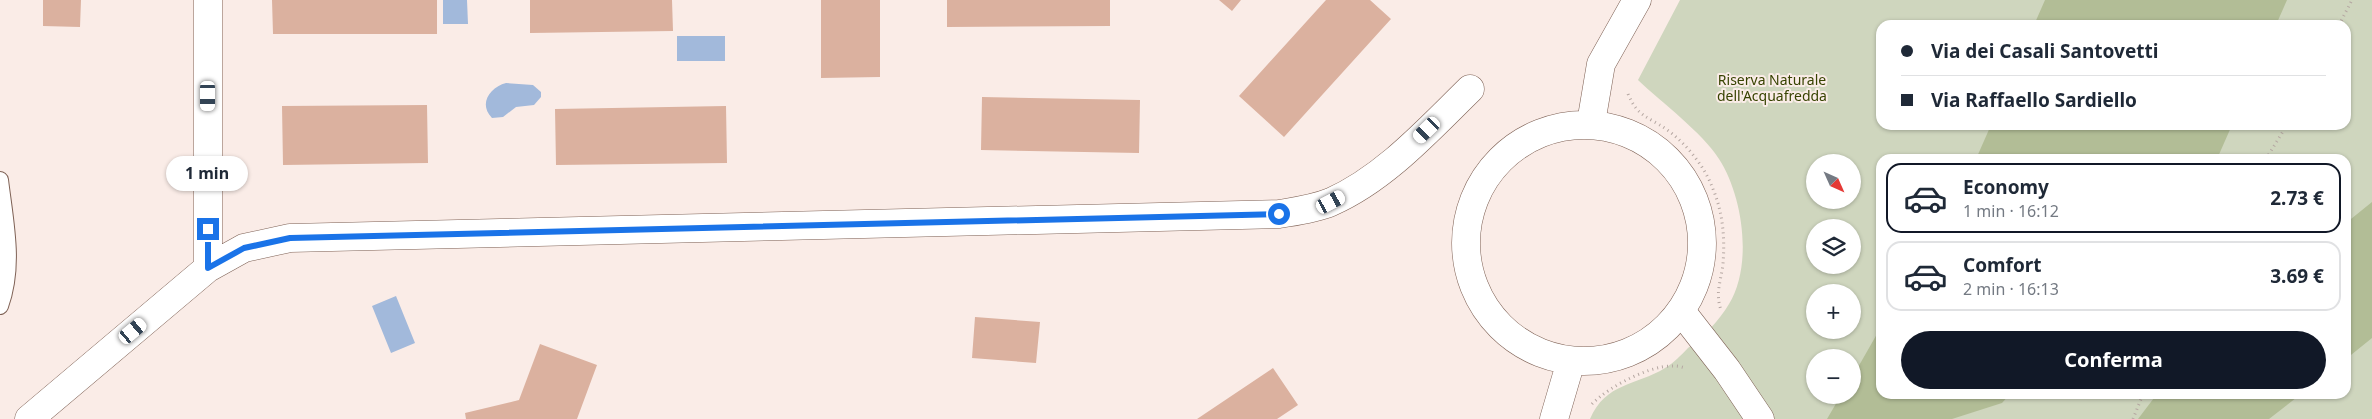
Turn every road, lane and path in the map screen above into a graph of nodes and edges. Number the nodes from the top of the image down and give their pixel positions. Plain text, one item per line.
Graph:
1 (208, 0) edge
2 (1637, 0) edge
3 (2352, 0) edge
4 (2342, 20) edge
5 (1627, 84) dead end
6 (1470, 89) dead end
7 (1591, 123) junction
8 (2284, 130) edge
9 (2269, 154) edge
10 (0, 180) edge
11 (208, 268) junction
12 (0, 306) edge
13 (1681, 311) junction
14 (1722, 312) dead end
15 (1571, 361) junction
16 (1686, 369) dead end
17 (2141, 399) edge
18 (1590, 406) dead end
19 (29, 419) edge
20 (1554, 419) edge
21 (1760, 419) edge
22 (2133, 419) edge

1 - 11 street
2 - 7 street
3 - 4 path
5 - 14 path
6 - 11 street
7 - 13 street
7 - 15 street
8 - 9 path
10 - 12 lane
11 - 19 street
13 - 15 street
13 - 21 street
15 - 20 street
16 - 18 path
17 - 22 path

